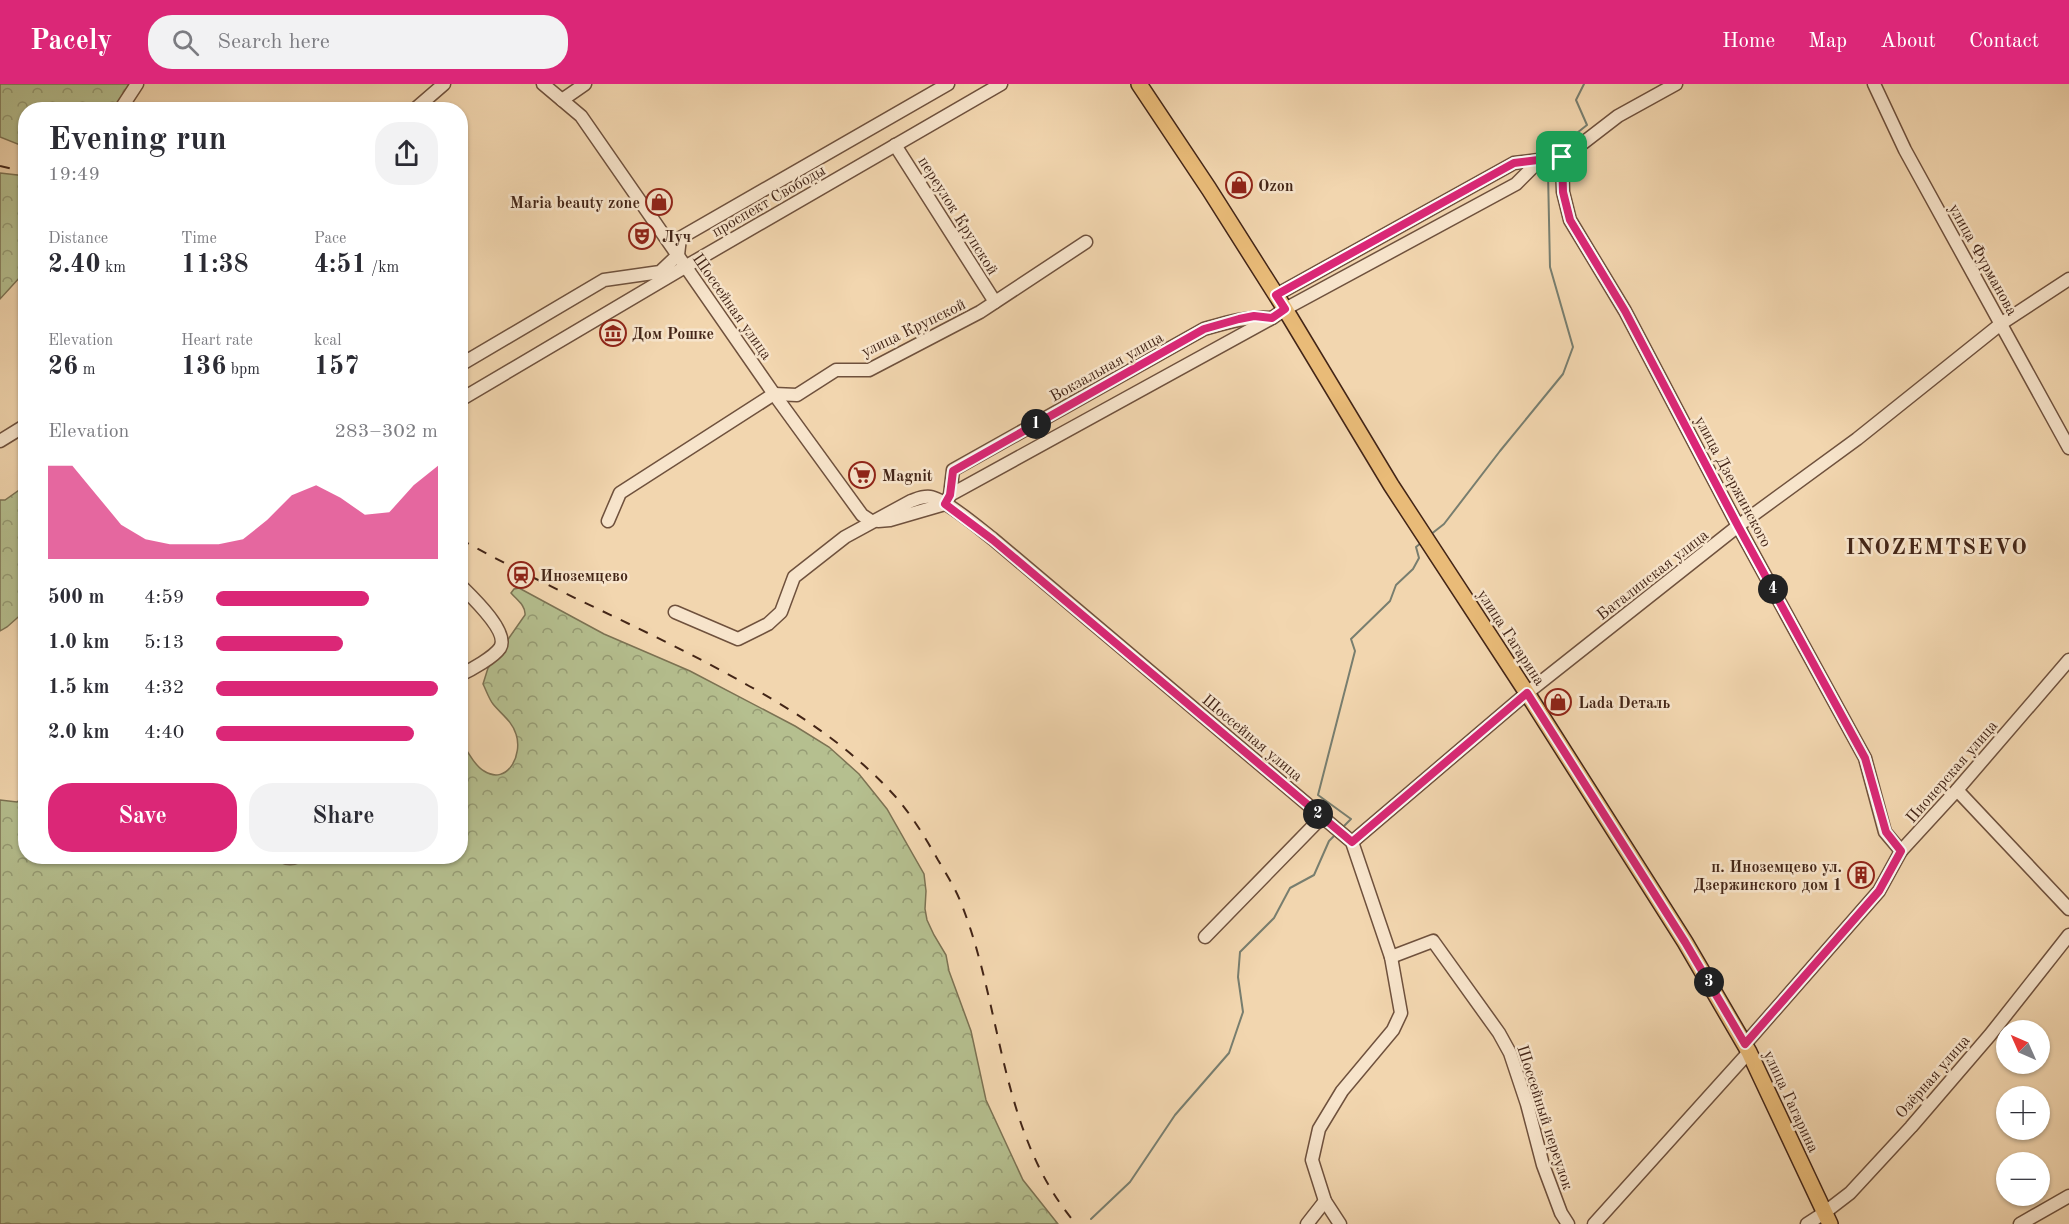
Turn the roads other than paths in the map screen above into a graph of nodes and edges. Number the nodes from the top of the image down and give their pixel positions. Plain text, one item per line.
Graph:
1 (137, 84) edge
2 (444, 84) edge
3 (543, 84) edge
4 (585, 84) edge
5 (948, 84) edge
6 (1001, 84) edge
7 (1139, 84) edge
8 (1676, 84) edge
9 (1874, 84) edge
10 (562, 100) junction
11 (125, 102) edge
12 (423, 102) edge
13 (895, 145) junction
14 (1562, 157) junction
15 (1542, 159) junction
16 (1086, 242) dead end
17 (678, 255) junction
18 (686, 267) junction
19 (2069, 279) edge
20 (1276, 295) junction
21 (995, 302) junction
22 (1285, 309) junction
23 (1272, 318) junction
24 (2002, 323) junction
25 (468, 361) edge
26 (774, 394) junction
27 (468, 395) edge
28 (18, 430) edge
29 (0, 441) edge
30 (2069, 448) edge
31 (948, 499) junction
32 (608, 521) dead end
33 (871, 521) junction
34 (1738, 526) junction
35 (468, 593) edge
36 (675, 612) dead end
37 (2069, 660) edge
38 (468, 670) edge
39 (1527, 693) junction
40 (1957, 790) junction
41 (1322, 817) junction
42 (1352, 842) junction
43 (1901, 851) junction
44 (2069, 909) edge
45 (2069, 935) edge
46 (1206, 937) dead end
47 (1391, 957) junction
48 (1747, 1048) junction
49 (2069, 1196) edge
50 (1325, 1201) junction
51 (1827, 1219) edge
52 (1307, 1224) edge
53 (1340, 1224) edge
54 (1568, 1224) edge
55 (1594, 1224) edge
56 (1807, 1224) edge
57 (2020, 1224) edge

1 - 11 street
2 - 12 street
3 - 10 street, Шоссейная улица
4 - 10 street
5 - 17 street, проспект Свободы
6 - 13 street, проспект Свободы
7 - 20 main road, улица Гагарина
8 - 14 street
9 - 24 street, улица Фурманова
10 - 17 street, Шоссейная улица
13 - 18 street, проспект Свободы
13 - 21 street, переулок Крупской
14 - 15 street
14 - 34 street, улица Дзержинского
15 - 20 street
15 - 22 street
16 - 21 street, улица Крупской
17 - 18 street, Шоссейная улица
17 - 25 street, проспект Свободы
18 - 26 street, Шоссейная улица
18 - 27 street, проспект Свободы
19 - 24 street, Баталинская улица
20 - 22 main road, улица Гагарина
21 - 26 street, улица Крупской
22 - 23 street
22 - 39 main road, улица Гагарина
23 - 31 street
23 - 31 street, Вокзальная улица
24 - 30 street, улица Фурманова
24 - 34 street, Баталинская улица
26 - 32 street, улица Крупской
26 - 33 street, Шоссейная улица
28 - 29 street
31 - 33 street
31 - 41 street, Шоссейная улица
33 - 36 street
34 - 39 street, Баталинская улица
34 - 43 street, улица Дзержинского
35 - 38 street
37 - 40 street, Пионерская улица
39 - 42 street, Баталинская улица
39 - 48 main road, улица Гагарина
40 - 43 street, Пионерская улица
40 - 44 street
41 - 42 street, Шоссейная улица
41 - 46 street
42 - 47 street
43 - 48 street, Пионерская улица
45 - 51 street, Озёрная улица
47 - 50 street
47 - 54 street, Шоссейный переулок
48 - 51 main road, улица Гагарина
48 - 55 street, Пионерская улица
49 - 57 street
50 - 52 street
50 - 53 street
51 - 56 street, Озёрная улица

